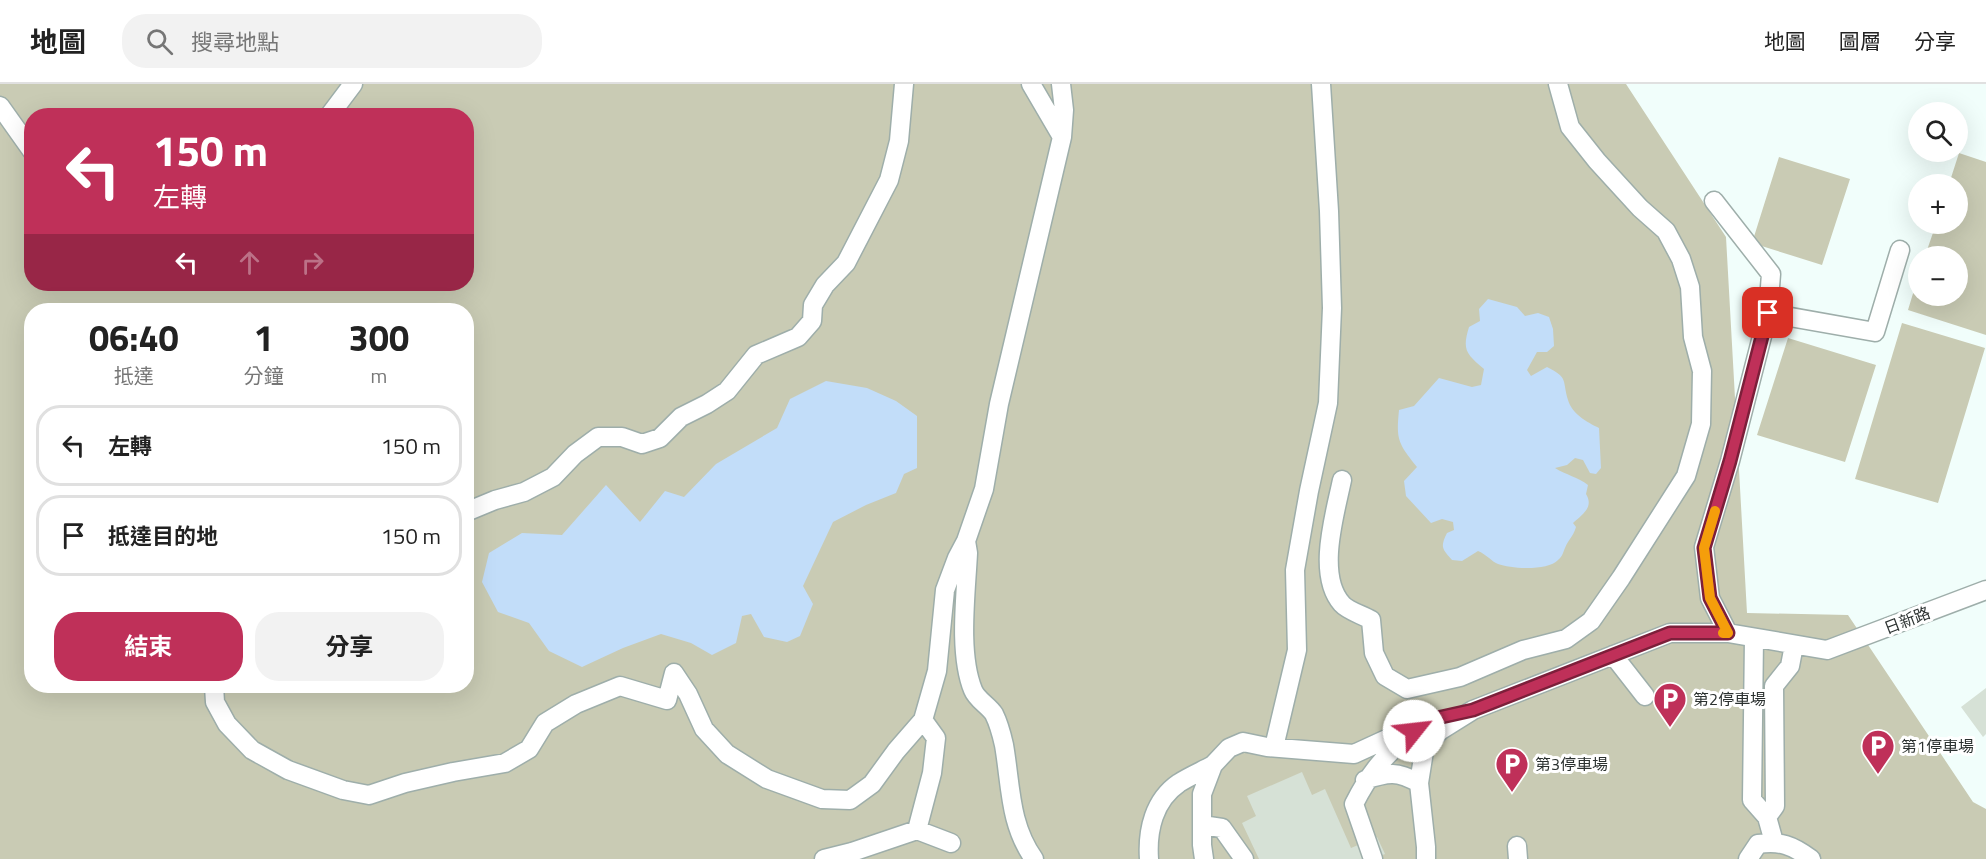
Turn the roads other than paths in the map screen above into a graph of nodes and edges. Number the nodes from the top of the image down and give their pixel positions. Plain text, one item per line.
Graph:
1 (353, 84) edge
2 (904, 84) edge
3 (1031, 84) edge
4 (1061, 84) edge
5 (1321, 84) edge
6 (1558, 84) edge
7 (0, 106) edge
8 (335, 108) edge
9 (1062, 137) junction
10 (24, 140) edge
11 (1714, 201) dead end
12 (1900, 250) dead end
13 (1768, 313) junction
14 (1342, 480) dead end
15 (474, 509) edge
16 (966, 541) junction
17 (1986, 590) edge
18 (1728, 633) junction
19 (1754, 638) junction
20 (1794, 645) junction
21 (1613, 655) junction
22 (1753, 685) junction
23 (1774, 686) junction
24 (214, 693) edge
25 (1645, 696) dead end
26 (1473, 710) junction
27 (923, 720) junction
28 (1428, 720) junction
29 (1274, 747) junction
30 (1213, 765) junction
31 (1365, 780) junction
32 (1419, 783) junction
33 (1767, 817) junction
34 (1202, 825) junction
35 (917, 830) junction
36 (1774, 842) junction
37 (951, 843) dead end
38 (824, 859) edge
39 (1034, 859) edge
40 (1149, 859) edge
41 (1204, 859) edge
42 (1244, 859) edge
43 (1373, 859) edge
44 (1426, 859) edge
45 (1748, 859) edge
46 (1811, 859) edge

1 - 8 street
2 - 15 street
3 - 9 street
4 - 9 street
5 - 29 street
6 - 14 street
7 - 10 street
9 - 16 street
11 - 13 street
12 - 13 street
13 - 18 street
16 - 27 street
16 - 39 street
17 - 20 street, 日新路
18 - 19 street
18 - 21 street
19 - 20 street
19 - 22 street
20 - 23 street
21 - 25 street
21 - 26 street
22 - 23 street
22 - 33 street
23 - 33 street
24 - 27 street
26 - 28 street
26 - 32 street
27 - 35 street
28 - 29 street
28 - 31 street
29 - 30 street
30 - 34 street
30 - 40 street
31 - 32 street
31 - 43 street
32 - 44 street
33 - 36 street
34 - 41 street
34 - 42 street
35 - 37 street
35 - 38 street
36 - 45 street
36 - 46 street

